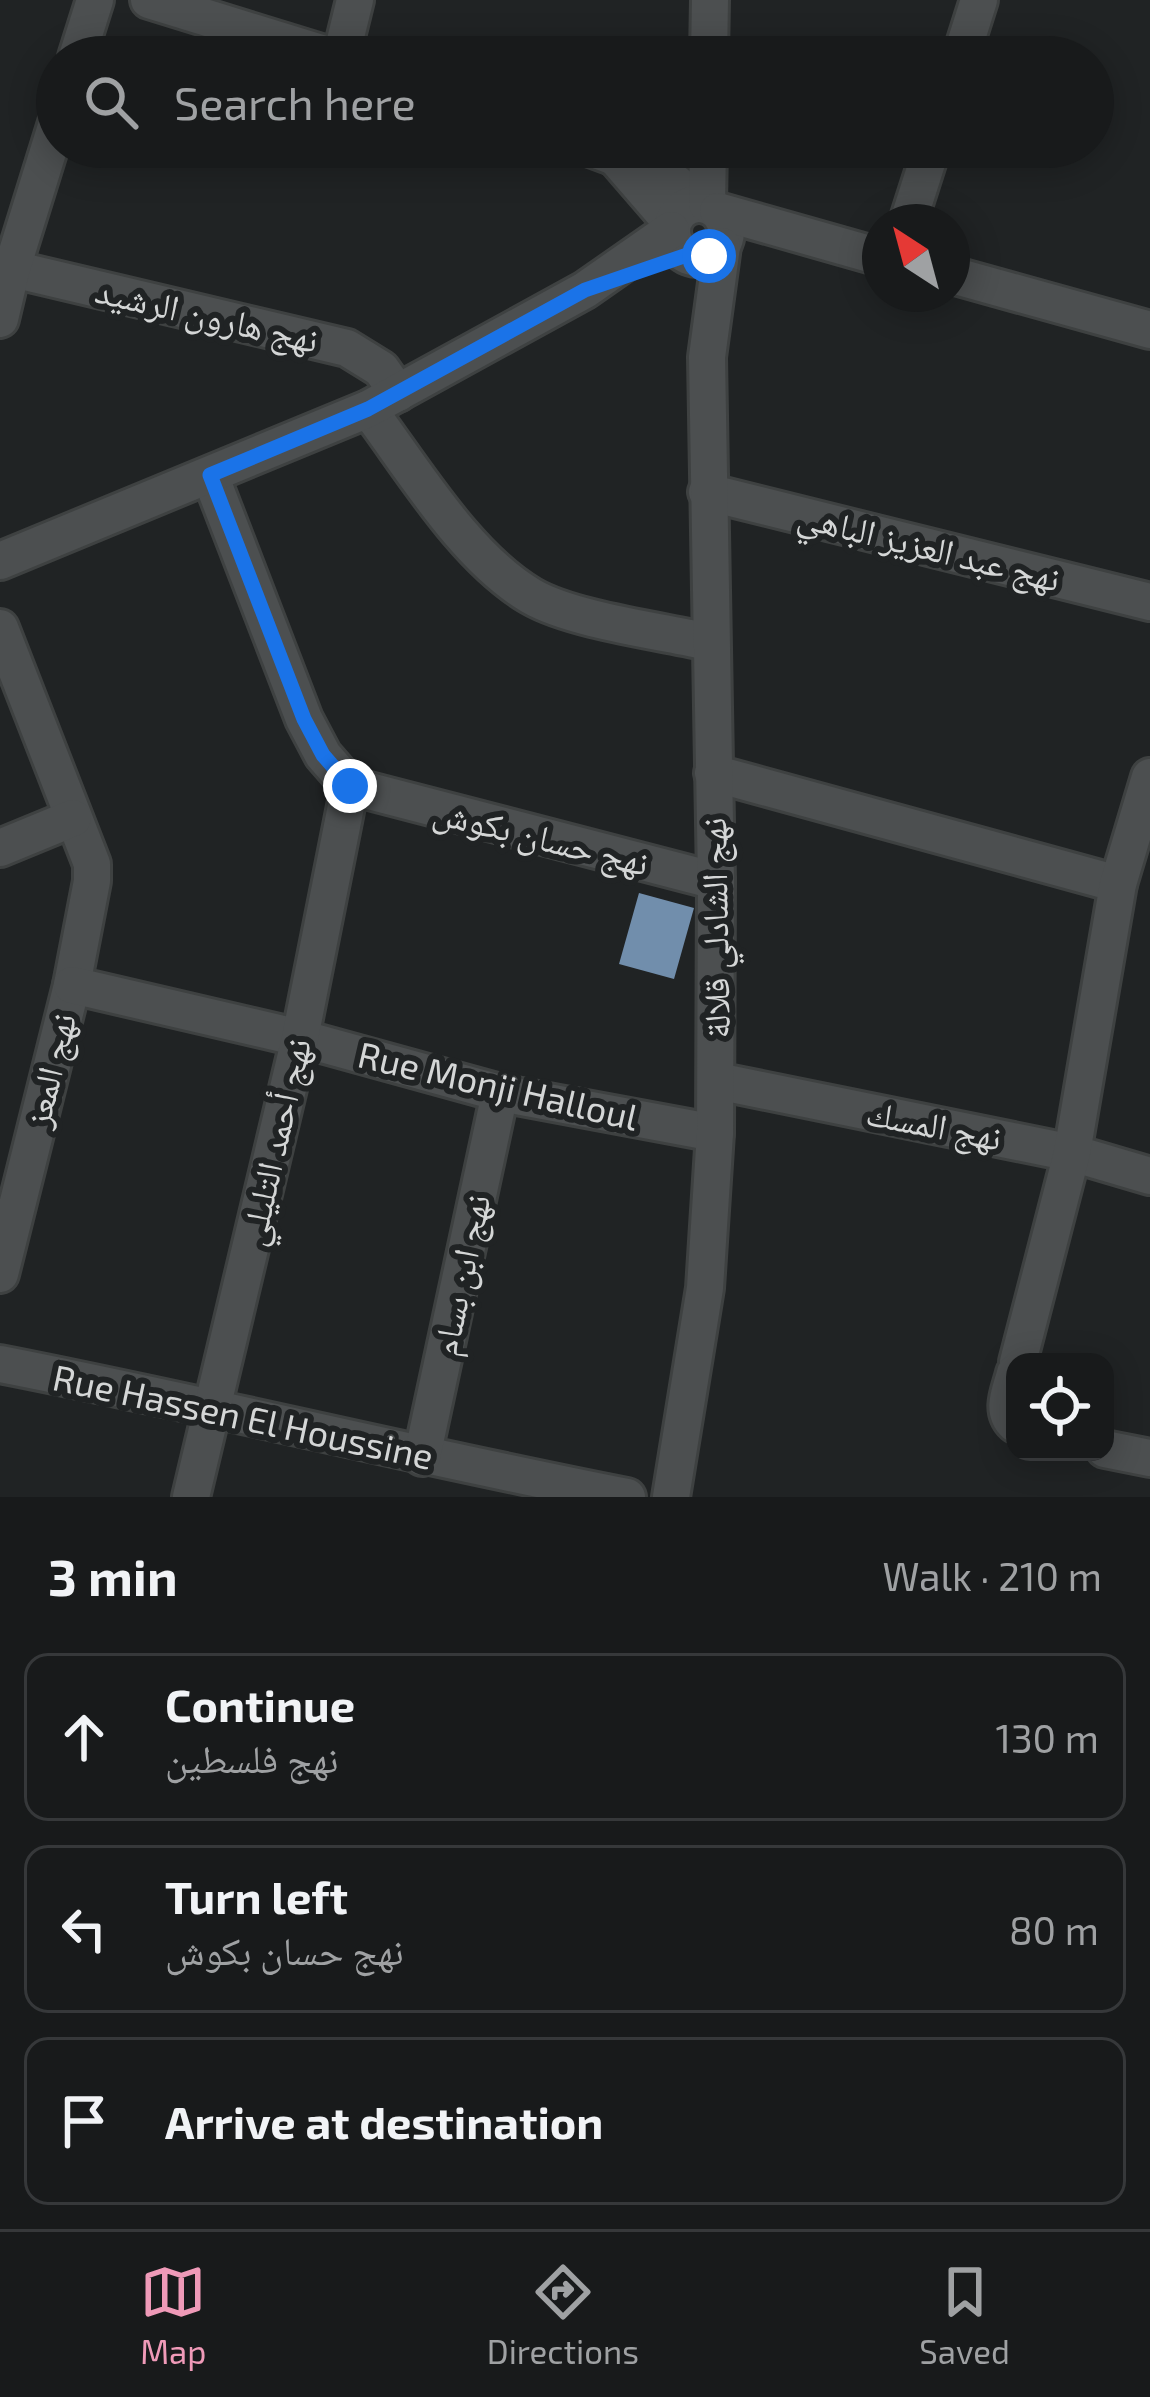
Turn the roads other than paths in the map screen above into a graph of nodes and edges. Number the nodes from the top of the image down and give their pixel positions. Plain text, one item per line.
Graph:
1 (95, 0) edge
2 (149, 0) edge
3 (355, 0) edge
4 (710, 0) edge
5 (979, 0) edge
6 (84, 36) edge
7 (268, 36) edge
8 (344, 36) edge
9 (709, 36) edge
10 (968, 36) edge
11 (41, 168) edge
12 (655, 168) edge
13 (706, 168) edge
14 (925, 168) edge
15 (914, 204) edge
16 (699, 230) junction
17 (862, 253) edge
18 (6, 267) edge
19 (970, 280) edge
20 (0, 320) edge
21 (1150, 329) edge
22 (383, 401) junction
23 (210, 475) junction
24 (707, 492) junction
25 (0, 561) edge
26 (1150, 602) edge
27 (0, 628) edge
28 (710, 642) junction
29 (713, 773) junction
30 (1150, 777) edge
31 (350, 786) junction
32 (73, 818) junction
33 (0, 848) edge
34 (716, 881) junction
35 (1118, 884) junction
36 (72, 985) junction
37 (301, 1038) junction
38 (716, 1081) junction
39 (500, 1093) junction
40 (715, 1133) junction
41 (1072, 1153) junction
42 (1150, 1176) edge
43 (5, 1226) edge
44 (0, 1274) edge
45 (1020, 1353) edge
46 (0, 1364) edge
47 (212, 1405) junction
48 (1114, 1451) edge
49 (422, 1457) junction
50 (1150, 1458) edge
51 (191, 1497) edge
52 (627, 1497) edge
53 (671, 1497) edge

1 - 6 street
2 - 7 street
3 - 8 street
4 - 9 street
5 - 10 street
11 - 18 street
12 - 16 street
13 - 16 street
14 - 15 street
16 - 17 street
16 - 22 street
16 - 24 street, نهج الشادلي قلالة
18 - 20 street
18 - 22 street, نهج هارون الرشيد
19 - 21 street
22 - 23 street
22 - 28 street, نهج هارون الرشيد
23 - 25 street
23 - 31 street
24 - 26 street, نهج عبد العزيز الباهي
24 - 28 street, نهج الشادلي قلالة
27 - 32 street
28 - 29 street, نهج الشادلي قلالة
29 - 34 street, نهج الشادلي قلالة
29 - 35 street
30 - 35 street
31 - 34 street, نهج حسان بكوش
31 - 37 street, نهج أحمد التليلي
32 - 33 street
32 - 36 street, نهج المعز
34 - 38 street, نهج الشادلي قلالة
35 - 41 street
36 - 37 street, Rue Monji Halloul
36 - 43 street, نهج المعز
37 - 39 street, Rue Monji Halloul
37 - 47 street, نهج أحمد التليلي
38 - 40 street, نهج الشادلي قلالة
38 - 41 street, نهج المسك
39 - 40 street, Rue Monji Halloul
39 - 49 street, نهج ابن بسام
40 - 53 street, نهج الشادلي قلالة
41 - 42 street, نهج المسك
41 - 45 street
43 - 44 street, نهج المعز
46 - 47 street, Rue Hassen El Houssine
47 - 49 street, Rue Hassen El Houssine
47 - 51 street, نهج أحمد التليلي
48 - 50 street
49 - 52 street, Rue Hassen El Houssine

